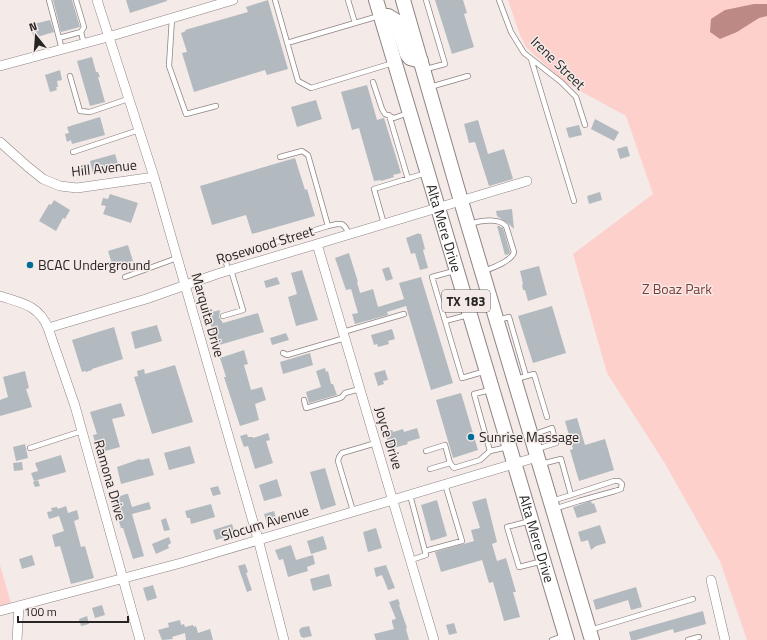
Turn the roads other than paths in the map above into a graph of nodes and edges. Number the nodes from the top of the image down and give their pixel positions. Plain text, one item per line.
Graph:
1 (49, 0) edge
2 (76, 0) edge
3 (97, 0) edge
4 (233, 0) edge
5 (275, 0) edge
6 (348, 0) edge
7 (376, 0) edge
8 (403, 0) edge
9 (426, 0) edge
10 (499, 0) edge
11 (381, 16) junction
12 (172, 18) junction
13 (355, 23) junction
14 (81, 32) junction
15 (108, 37) junction
16 (59, 38) junction
17 (287, 43) junction
18 (84, 44) junction
19 (62, 50) junction
20 (530, 58) junction
21 (395, 63) junction
22 (422, 65) junction
23 (0, 66) edge
24 (70, 76) dead end
25 (468, 76) dead end
26 (373, 82) dead end
27 (429, 88) junction
28 (128, 99) junction
29 (216, 106) dead end
30 (410, 113) junction
31 (389, 115) junction
32 (585, 125) dead end
33 (139, 130) junction
34 (0, 142) edge
35 (73, 152) dead end
36 (280, 157) dead end
37 (428, 173) junction
38 (154, 177) junction
39 (408, 179) junction
40 (526, 181) dead end
41 (461, 201) junction
42 (574, 201) dead end
43 (439, 208) junction
44 (384, 224) junction
45 (468, 224) junction
46 (328, 226) junction
47 (349, 235) junction
48 (317, 244) junction
49 (177, 258) junction
50 (230, 270) junction
51 (457, 270) junction
52 (482, 271) junction
53 (125, 277) dead end
54 (185, 286) junction
55 (0, 296) edge
56 (404, 314) dead end
57 (470, 314) junction
58 (223, 316) dead end
59 (445, 321) junction
60 (48, 328) junction
61 (344, 335) junction
62 (283, 353) dead end
63 (487, 371) junction
64 (520, 377) junction
65 (360, 389) junction
66 (493, 389) junction
67 (304, 400) dead end
68 (547, 417) dead end
69 (82, 431) junction
70 (531, 435) junction
71 (376, 443) junction
72 (510, 446) junction
73 (30, 448) dead end
74 (426, 451) dead end
75 (490, 452) junction
76 (537, 457) junction
77 (450, 463) junction
78 (515, 464) junction
79 (430, 469) dead end
80 (445, 484) junction
81 (410, 495) junction
82 (572, 495) junction
83 (393, 500) junction
84 (552, 506) junction
85 (353, 512) junction
86 (532, 520) junction
87 (258, 539) junction
88 (425, 552) junction
89 (411, 560) junction
90 (544, 560) junction
91 (123, 579) junction
92 (711, 580) dead end
93 (693, 599) dead end
94 (19, 606) junction
95 (0, 611) edge
96 (590, 635) edge
97 (699, 637) dead end
98 (567, 638) edge
99 (17, 640) edge
100 (140, 640) edge
101 (284, 640) edge
102 (434, 640) edge
103 (552, 640) edge
104 (688, 640) edge
105 (725, 640) edge

1 - 16 lane
2 - 14 lane
3 - 15 street, Marquita Drive
4 - 12 street
5 - 17 lane
6 - 13 lane
7 - 11 main road, Alta Mere Drive / TX 183
8 - 22 main road, Alta Mere Drive / TX 183
9 - 22 lane
10 - 20 lane, Irene Street
11 - 13 lane
11 - 21 main road, Alta Mere Drive / TX 183
11 - 22 main road
12 - 15 street
12 - 29 lane
13 - 17 lane
14 - 16 lane
14 - 18 lane
15 - 18 street
15 - 28 street, Marquita Drive
16 - 19 lane
17 - 21 lane
18 - 19 street
19 - 23 street
20 - 32 lane, Irene Street
20 - 42 lane
21 - 30 main road, Alta Mere Drive / TX 183
22 - 27 main road, Alta Mere Drive / TX 183
24 - 28 lane
25 - 27 lane
26 - 31 lane
27 - 41 main road, Alta Mere Drive / TX 183
28 - 33 street, Marquita Drive
30 - 31 lane
30 - 37 main road, Alta Mere Drive / TX 183
31 - 39 lane
33 - 35 lane
33 - 38 street, Marquita Drive
34 - 38 street, Hill Avenue
36 - 46 lane
37 - 39 lane
37 - 43 main road, Alta Mere Drive / TX 183
38 - 49 street, Marquita Drive
39 - 44 lane
40 - 41 street, Rosewood Street
41 - 43 street, Rosewood Street
41 - 45 main road, Alta Mere Drive / TX 183
43 - 44 street, Rosewood Street
43 - 51 main road, Alta Mere Drive / TX 183
44 - 47 street, Rosewood Street
45 - 52 main road, Alta Mere Drive / TX 183
45 - 52 lane
46 - 47 lane
46 - 50 lane
47 - 48 street, Rosewood Street
48 - 50 street, Rosewood Street
48 - 61 street, Joyce Drive
49 - 53 lane
49 - 54 street, Marquita Drive
50 - 54 street, Rosewood Street
50 - 58 lane
51 - 57 main road, Alta Mere Drive / TX 183
51 - 59 lane
52 - 64 main road, Alta Mere Drive / TX 183
54 - 60 street, Rosewood Street
54 - 87 street, Marquita Drive
55 - 60 street
56 - 61 lane
57 - 59 lane
57 - 63 main road, Alta Mere Drive / TX 183
59 - 63 lane
60 - 69 street, Ramona Drive
61 - 62 lane
61 - 65 street, Joyce Drive
63 - 66 main road, Alta Mere Drive / TX 183
64 - 68 lane
64 - 70 main road, Alta Mere Drive / TX 183
65 - 67 lane
65 - 71 street, Joyce Drive
66 - 72 main road, Alta Mere Drive / TX 183
66 - 75 lane
69 - 73 lane
69 - 91 street, Ramona Drive
70 - 76 main road, Alta Mere Drive / TX 183
70 - 76 lane
71 - 83 street, Joyce Drive
71 - 85 lane
72 - 75 lane
72 - 78 main road, Alta Mere Drive / TX 183
74 - 77 lane
75 - 77 lane
76 - 78 street, Slocum Avenue
76 - 82 lane
76 - 84 main road, Alta Mere Drive / TX 183
77 - 79 lane
78 - 80 street, Slocum Avenue
78 - 86 main road, Alta Mere Drive / TX 183
80 - 81 street, Slocum Avenue
80 - 88 lane
81 - 83 street, Slocum Avenue
81 - 88 lane
82 - 84 lane
82 - 84 lane
83 - 85 street, Slocum Avenue
83 - 89 street, Joyce Drive
84 - 96 main road, Alta Mere Drive / TX 183
85 - 87 street, Slocum Avenue
86 - 90 main road, Alta Mere Drive / TX 183
86 - 90 lane
87 - 91 street, Slocum Avenue
87 - 101 street, Marquita Drive
88 - 89 lane
89 - 102 street, Joyce Drive
90 - 98 main road, Alta Mere Drive / TX 183
91 - 94 street, Slocum Avenue
91 - 100 street, Ramona Drive
92 - 105 street
93 - 96 lane
94 - 95 street, Slocum Avenue
94 - 99 street
97 - 104 lane
98 - 103 lane

